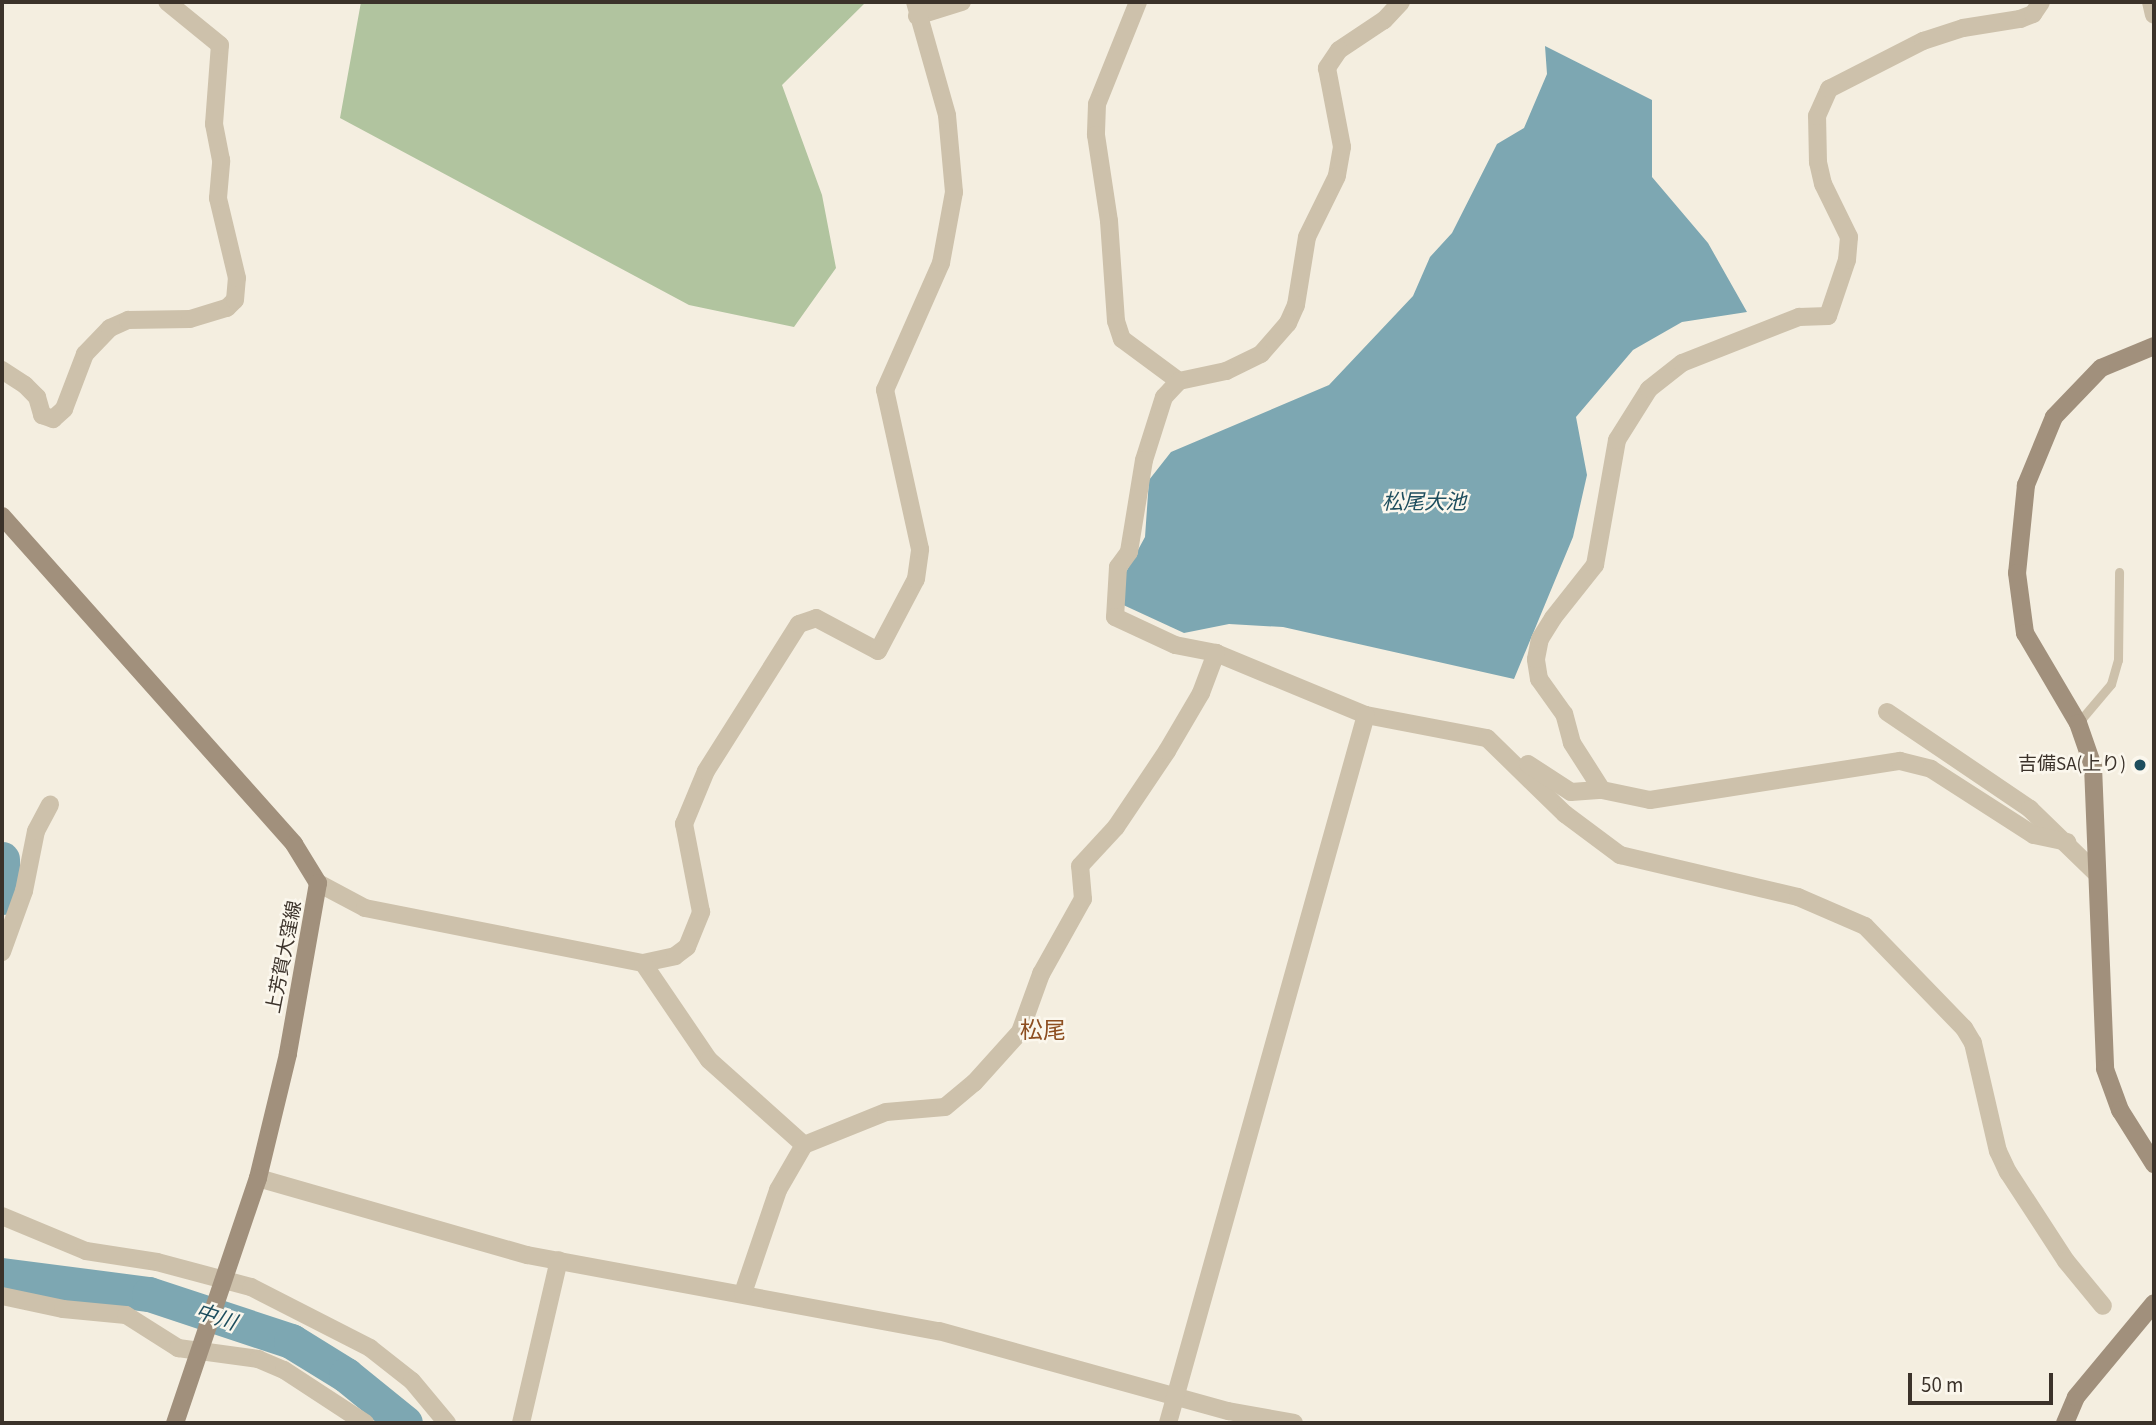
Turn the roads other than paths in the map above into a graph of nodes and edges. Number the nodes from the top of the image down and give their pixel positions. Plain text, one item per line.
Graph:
1 (167, 2) edge
2 (962, 2) edge
3 (1138, 2) edge
4 (1401, 2) edge
5 (2041, 2) edge
6 (2151, 2) edge
7 (916, 9) edge
8 (2154, 15) edge
9 (2154, 345) edge
10 (2, 370) edge
11 (1179, 381) junction
12 (2, 516) edge
13 (2119, 572) dead end
14 (1216, 653) junction
15 (1887, 712) dead end
16 (1366, 715) junction
17 (2078, 723) junction
18 (1503, 751) junction
19 (1602, 790) junction
20 (50, 805) dead end
21 (2067, 842) junction
22 (2097, 874) junction
23 (318, 883) junction
24 (2, 952) edge
25 (643, 963) junction
26 (804, 1145) junction
27 (2154, 1164) edge
28 (258, 1178) junction
29 (2, 1216) edge
30 (559, 1260) junction
31 (223, 1285) junction
32 (743, 1293) junction
33 (2, 1296) edge
34 (2154, 1303) edge
35 (2103, 1306) dead end
36 (200, 1345) junction
37 (1177, 1394) junction
38 (175, 1423) edge
39 (365, 1423) edge
40 (447, 1423) edge
41 (521, 1423) edge
42 (1168, 1423) edge
43 (1294, 1423) edge
44 (2065, 1423) edge

1 - 10 street
2 - 7 street
3 - 11 street
4 - 11 street
5 - 19 street
6 - 8 street
7 - 25 street
9 - 17 street
11 - 14 street
12 - 23 street, 上芳賀大窪線
13 - 17 lane
14 - 16 street
14 - 26 street
15 - 21 street
16 - 18 street
16 - 37 street
17 - 22 street
18 - 19 street
18 - 35 street
19 - 21 street
20 - 24 street
21 - 22 street
22 - 27 street
23 - 25 street
23 - 28 street, 上芳賀大窪線
25 - 26 street
26 - 32 street
28 - 30 street
28 - 31 street, 上芳賀大窪線
29 - 31 street
30 - 32 street
30 - 41 street
31 - 36 street, 上芳賀大窪線
31 - 40 street
32 - 37 street
33 - 36 street
34 - 44 street
36 - 38 street, 上芳賀大窪線
36 - 39 street
37 - 42 street
37 - 43 street

